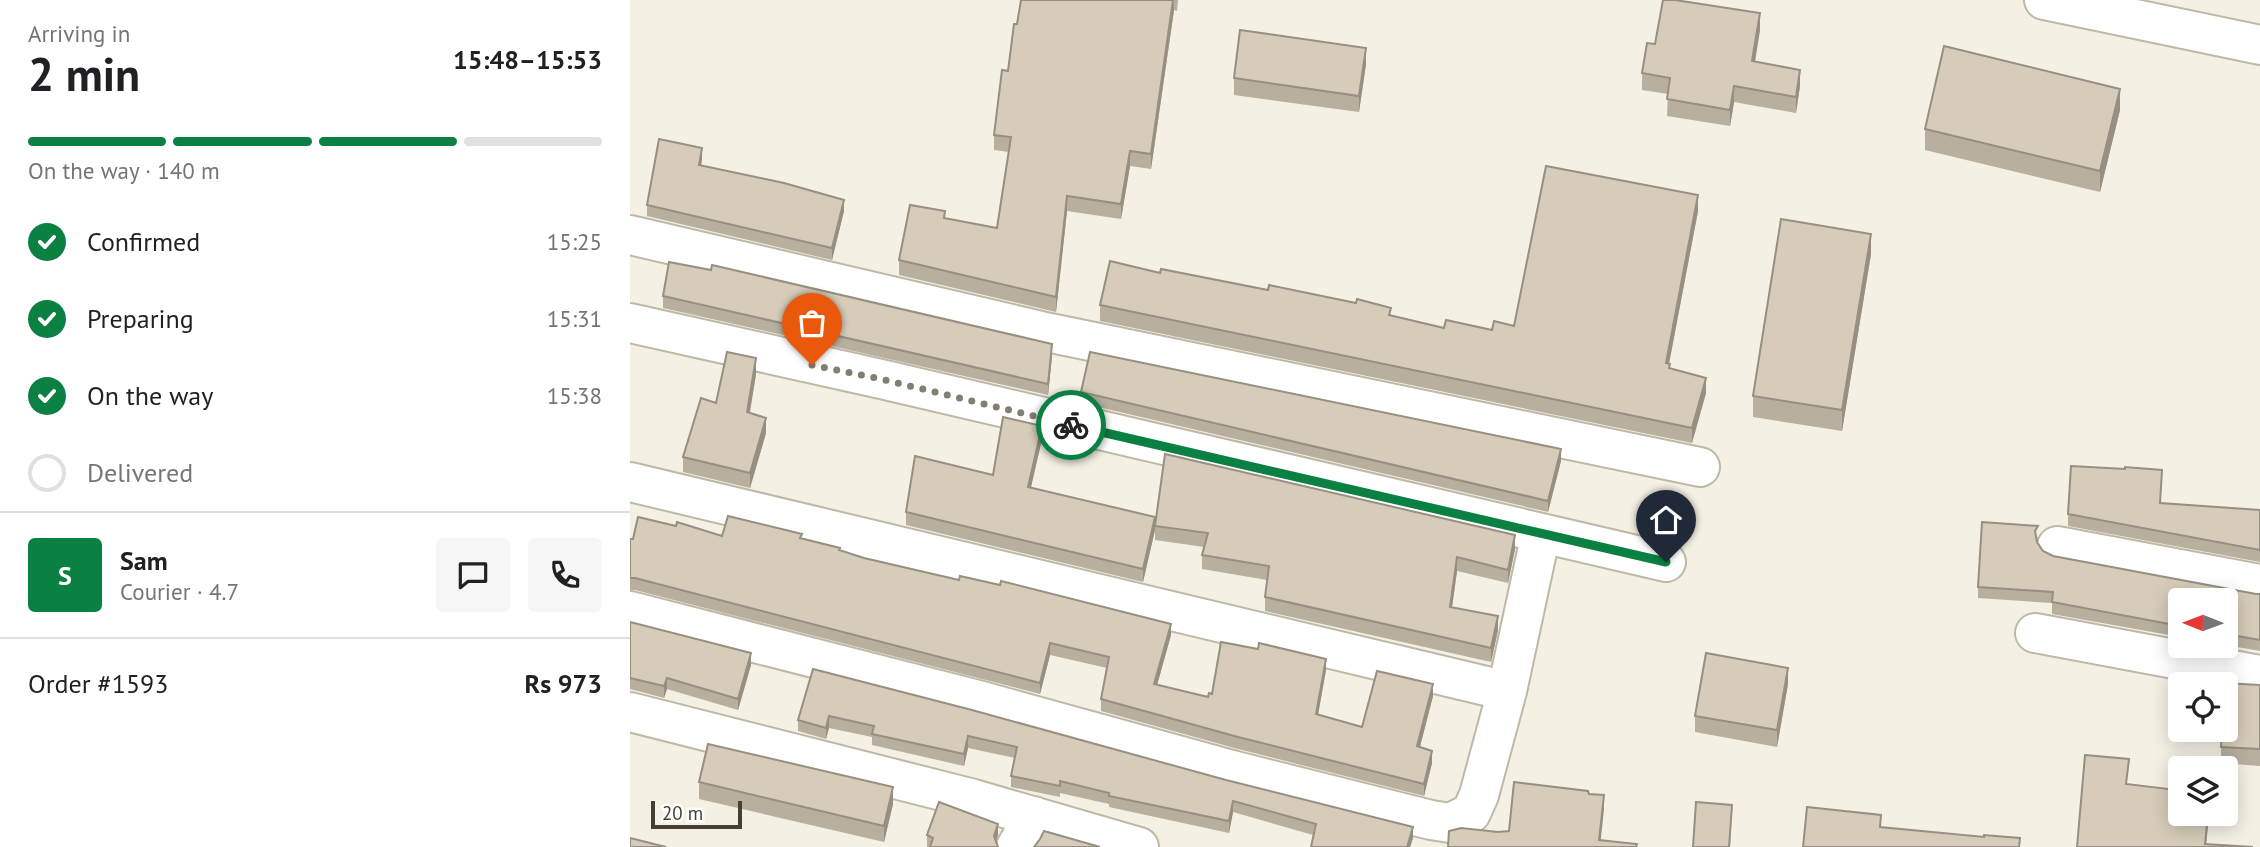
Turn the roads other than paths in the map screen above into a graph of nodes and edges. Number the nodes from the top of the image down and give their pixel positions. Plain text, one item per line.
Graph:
1 (2044, 0) edge
2 (2260, 45) edge
3 (630, 235) edge
4 (630, 323) edge
5 (1700, 467) dead end
6 (630, 482) edge
7 (1541, 533) junction
8 (2057, 546) dead end
9 (1666, 562) dead end
10 (2260, 584) edge
11 (630, 611) edge
12 (2035, 633) dead end
13 (2260, 675) edge
14 (1507, 691) junction
15 (630, 712) edge
16 (1025, 832) edge
17 (1139, 847) edge

1 - 2 street
3 - 5 street
4 - 7 street
6 - 14 street
7 - 9 street
7 - 14 street
8 - 10 street
11 - 14 street
12 - 13 street
15 - 16 street
16 - 17 street

